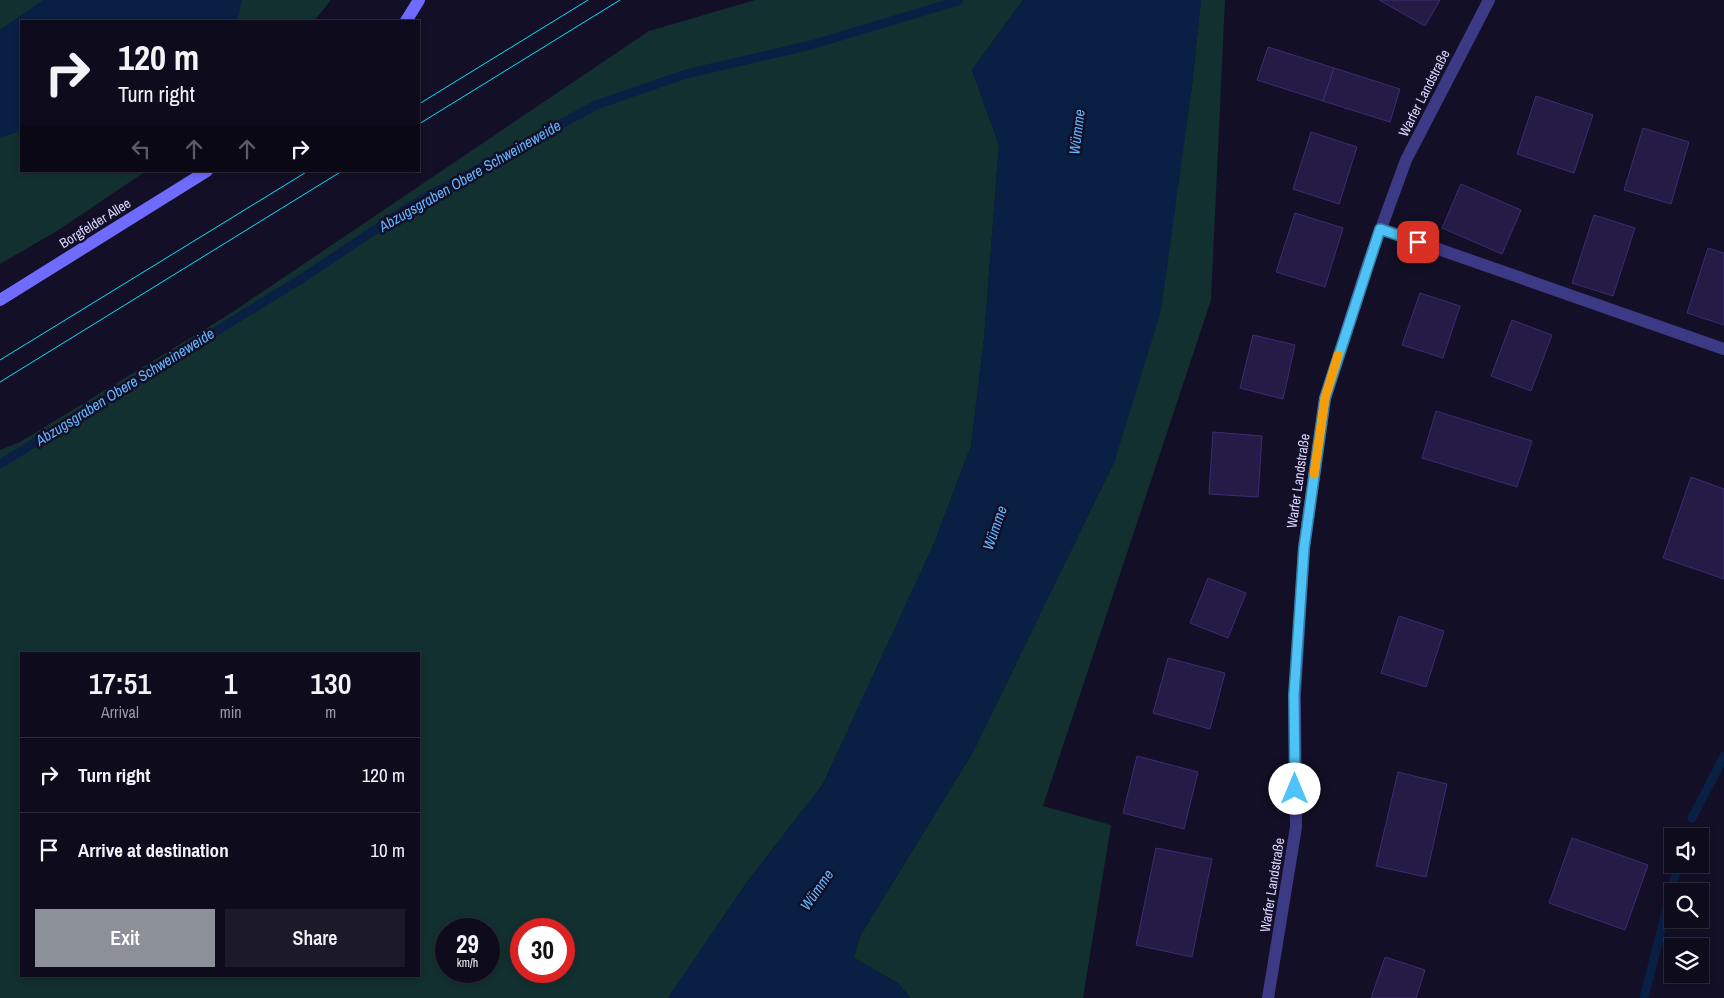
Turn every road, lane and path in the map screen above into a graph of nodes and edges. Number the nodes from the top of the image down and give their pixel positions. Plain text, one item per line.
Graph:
1 (419, 0) edge
2 (1489, 0) edge
3 (407, 20) edge
4 (205, 172) edge
5 (1380, 229) junction
6 (0, 300) edge
7 (1724, 349) edge
8 (1268, 998) edge

1 - 3 main road
2 - 5 street, Warfer Landstraße
4 - 6 main road, Borgfelder Allee
5 - 7 street
5 - 8 street, Warfer Landstraße

